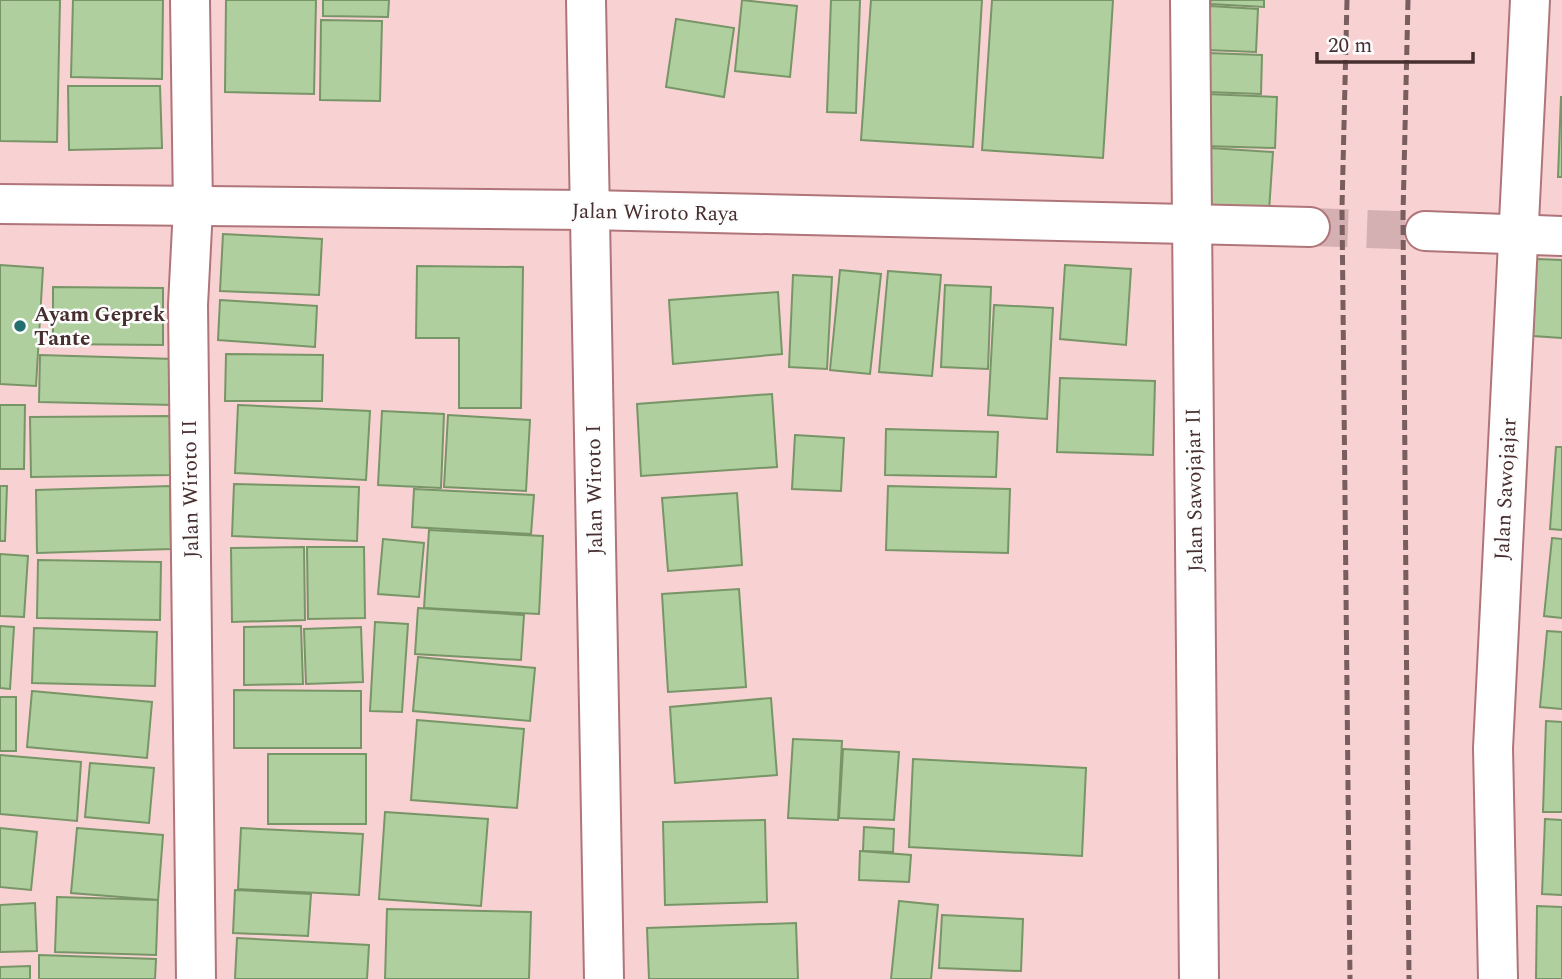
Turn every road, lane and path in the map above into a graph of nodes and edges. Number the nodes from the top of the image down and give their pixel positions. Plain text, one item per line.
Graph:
1 (190, 0) edge
2 (586, 0) edge
3 (1190, 0) edge
4 (1530, 0) edge
5 (0, 204) edge
6 (192, 208) junction
7 (589, 210) junction
8 (1191, 225) junction
9 (1310, 227) tunnel mouth
10 (1425, 231) tunnel mouth
11 (1517, 233) junction
12 (1562, 236) edge
13 (195, 979) edge
14 (604, 979) edge
15 (1199, 979) edge
16 (1498, 979) edge

1 - 6 street, Jalan Wiroto II
2 - 7 street, Jalan Wiroto I
3 - 8 street, Jalan Sawojajar II
4 - 11 street, Jalan Sawojajar
5 - 6 street, Jalan Wiroto Raya
6 - 7 street, Jalan Wiroto Raya
6 - 13 street, Jalan Wiroto II
7 - 8 street, Jalan Wiroto Raya
7 - 14 street, Jalan Wiroto I
8 - 9 street, Jalan Wiroto Raya
8 - 15 street, Jalan Sawojajar II
10 - 11 street
11 - 12 street
11 - 16 street, Jalan Sawojajar

